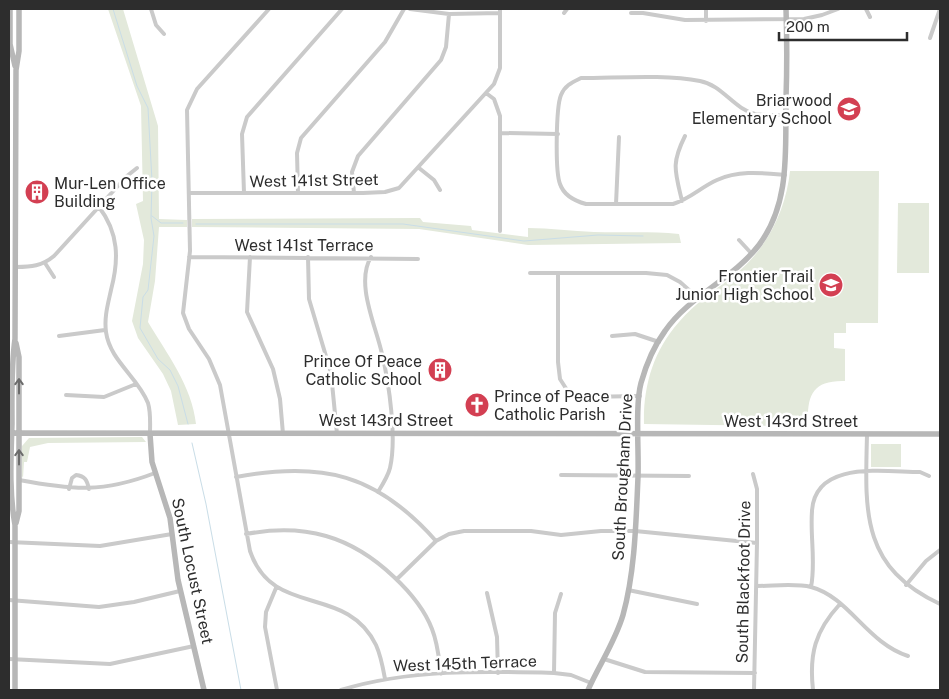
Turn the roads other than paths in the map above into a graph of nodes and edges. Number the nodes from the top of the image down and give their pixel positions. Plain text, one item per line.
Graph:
1 (10, 9) edge
2 (19, 9) edge
3 (151, 9) edge
4 (270, 9) edge
5 (342, 9) edge
6 (404, 9) edge
7 (410, 9) edge
8 (706, 9) edge
9 (786, 9) edge
10 (838, 9) edge
11 (866, 9) edge
12 (940, 9) edge
13 (500, 11) edge
14 (631, 13) dead end
15 (449, 14) junction
16 (870, 17) dead end
17 (786, 19) junction
18 (706, 21) junction
19 (164, 34) dead end
20 (930, 38) dead end
21 (16, 70) junction
22 (486, 93) junction
23 (786, 115) junction
24 (501, 133) junction
25 (558, 134) junction
26 (685, 136) dead end
27 (619, 137) dead end
28 (137, 168) dead end
29 (419, 168) junction
30 (785, 175) junction
31 (440, 190) dead end
32 (189, 193) junction
33 (244, 193) junction
34 (354, 193) junction
35 (298, 194) junction
36 (682, 201) junction
37 (616, 204) junction
38 (99, 207) junction
39 (500, 231) dead end
40 (738, 240) dead end
41 (751, 253) junction
42 (189, 257) junction
43 (250, 257) junction
44 (308, 258) junction
45 (371, 258) junction
46 (418, 259) dead end
47 (45, 263) junction
48 (16, 267) junction
49 (530, 273) dead end
50 (558, 273) junction
51 (54, 277) dead end
52 (699, 298) junction
53 (105, 330) junction
54 (59, 336) dead end
55 (612, 336) dead end
56 (15, 339) junction
57 (659, 342) junction
58 (136, 384) junction
59 (66, 395) dead end
60 (640, 396) junction
61 (10, 433) edge
62 (19, 433) junction
63 (150, 434) junction
64 (228, 434) junction
65 (283, 434) junction
66 (337, 434) junction
67 (392, 434) junction
68 (639, 434) junction
69 (940, 434) edge
70 (867, 435) junction
71 (867, 472) junction
72 (155, 473) junction
73 (753, 474) dead end
74 (561, 475) dead end
75 (638, 476) junction
76 (689, 476) dead end
77 (929, 476) dead end
78 (236, 477) junction
79 (19, 480) junction
80 (69, 488) junction
81 (89, 489) junction
82 (378, 492) junction
83 (15, 525) junction
84 (634, 531) junction
85 (172, 534) junction
86 (246, 534) junction
87 (436, 541) junction
88 (12, 542) edge
89 (757, 543) junction
90 (940, 550) edge
91 (397, 579) junction
92 (906, 585) junction
93 (757, 586) junction
94 (811, 587) junction
95 (276, 588) junction
96 (628, 590) junction
97 (180, 591) junction
98 (487, 593) dead end
99 (561, 594) dead end
100 (12, 600) edge
101 (697, 604) dead end
102 (840, 604) junction
103 (940, 604) edge
104 (194, 646) junction
105 (908, 656) dead end
106 (12, 659) edge
107 (604, 659) junction
108 (498, 673) junction
109 (554, 673) junction
110 (441, 674) junction
111 (755, 674) junction
112 (385, 679) junction
113 (591, 683) junction
114 (15, 690) edge
115 (204, 690) edge
116 (277, 690) edge
117 (341, 690) edge
118 (588, 690) edge
119 (754, 690) edge
120 (813, 690) edge

1 - 21 street
2 - 21 street
3 - 19 street
4 - 32 street
5 - 33 street
6 - 35 street
7 - 15 street
8 - 18 street
9 - 17 street, South Brougham Drive
10 - 17 street
11 - 16 street
12 - 20 street
13 - 15 street
13 - 22 street, West 141st Street
14 - 18 street
15 - 34 street
17 - 18 street
17 - 23 street, South Brougham Drive
21 - 48 street
22 - 24 street
22 - 29 street, West 141st Street
23 - 25 street
23 - 30 street, South Brougham Drive
24 - 25 street
24 - 39 street
25 - 37 street
26 - 36 street
27 - 37 street
28 - 38 street
29 - 31 street
29 - 34 street, West 141st Street
30 - 36 street
30 - 41 street, South Brougham Drive
32 - 33 street, West 141st Street
32 - 42 street
33 - 35 street, West 141st Street
34 - 35 street, West 141st Street
36 - 37 street
38 - 47 street
38 - 53 street, South Locust Street
40 - 41 street
41 - 52 street, South Brougham Drive
42 - 43 street, West 141st Terrace
42 - 64 street
43 - 44 street, West 141st Terrace
43 - 65 street
44 - 45 street, West 141st Terrace
44 - 66 street
45 - 46 street, West 141st Terrace
45 - 67 street
47 - 48 street
47 - 51 street
48 - 56 street
49 - 50 street
50 - 52 street
50 - 60 street
52 - 57 street, South Brougham Drive
53 - 54 street
53 - 58 street, South Locust Street
55 - 57 street
56 - 61 street
62 -> 56 street
57 - 60 street, South Brougham Drive
58 - 59 street
58 - 63 street, South Locust Street
60 - 68 street, South Brougham Drive
61 - 62 street, West 143rd Street
61 - 83 street
62 - 63 street, West 143rd Street
79 -> 62 street
63 - 64 street, West 143rd Street
63 - 72 street, South Locust Street
64 - 65 street, West 143rd Street
64 - 78 street
65 - 66 street, West 143rd Street
66 - 67 street, West 143rd Street
67 - 68 street, West 143rd Street
67 - 82 street
68 - 70 street, West 143rd Street
68 - 75 street, South Brougham Drive
69 - 70 street, West 143rd Street
70 - 71 street
71 - 77 street
71 - 92 street
71 - 94 street
72 - 81 street
72 - 85 street, South Locust Street
73 - 89 street, South Blackfoot Drive
74 - 75 street
75 - 76 street
75 - 84 street, South Brougham Drive
78 - 82 street
78 - 86 street
79 - 80 street
79 - 83 street
80 - 81 street
80 - 81 street
82 - 87 street
83 - 88 street
84 - 87 street
84 - 89 street
84 - 96 street, South Brougham Drive
85 - 88 street
85 - 97 street, South Locust Street
86 - 91 street
86 - 95 street
87 - 91 street
88 - 100 street
89 - 93 street, South Blackfoot Drive
90 - 92 street
91 - 110 street
92 - 103 street
93 - 94 street
93 - 111 street, South Blackfoot Drive
94 - 102 street
95 - 112 street
95 - 116 street
96 - 101 street
96 - 107 street, South Brougham Drive
97 - 100 street
97 - 104 street, South Locust Street
98 - 108 street
99 - 109 street
100 - 106 street
102 - 105 street
102 - 120 street
104 - 106 street
104 - 115 street, South Locust Street
106 - 114 street
107 - 111 street
107 - 113 street, South Brougham Drive
108 - 109 street, West 145th Terrace
108 - 110 street, West 145th Terrace
109 - 113 street, West 145th Terrace
110 - 112 street, West 145th Terrace
111 - 119 street, South Blackfoot Drive
112 - 117 street, West 145th Terrace
113 - 118 street, South Brougham Drive

